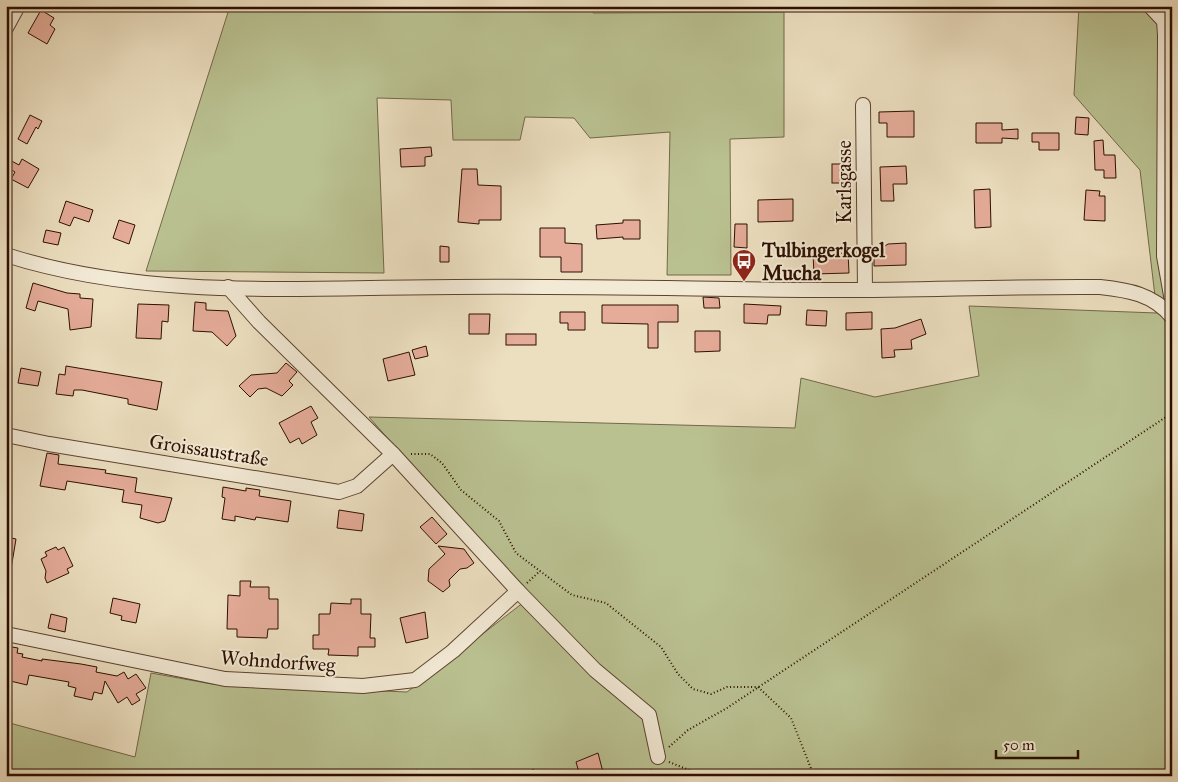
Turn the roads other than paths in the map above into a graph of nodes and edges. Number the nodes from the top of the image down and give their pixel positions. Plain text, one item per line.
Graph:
1 (18, 6) edge
2 (1150, 6) edge
3 (6, 28) edge
4 (863, 105) dead end
5 (6, 255) edge
6 (228, 288) junction
7 (865, 290) junction
8 (1172, 301) edge
9 (1172, 317) edge
10 (6, 435) edge
11 (393, 454) junction
12 (518, 591) junction
13 (6, 634) edge
14 (658, 757) road end

1 - 3 street
2 - 8 street
4 - 7 street, Karlsgasse
5 - 6 street
6 - 7 street
6 - 11 street
7 - 9 street
10 - 11 street, Groissaustraße
11 - 12 street
12 - 13 street, Wohndorfweg
12 - 14 street

